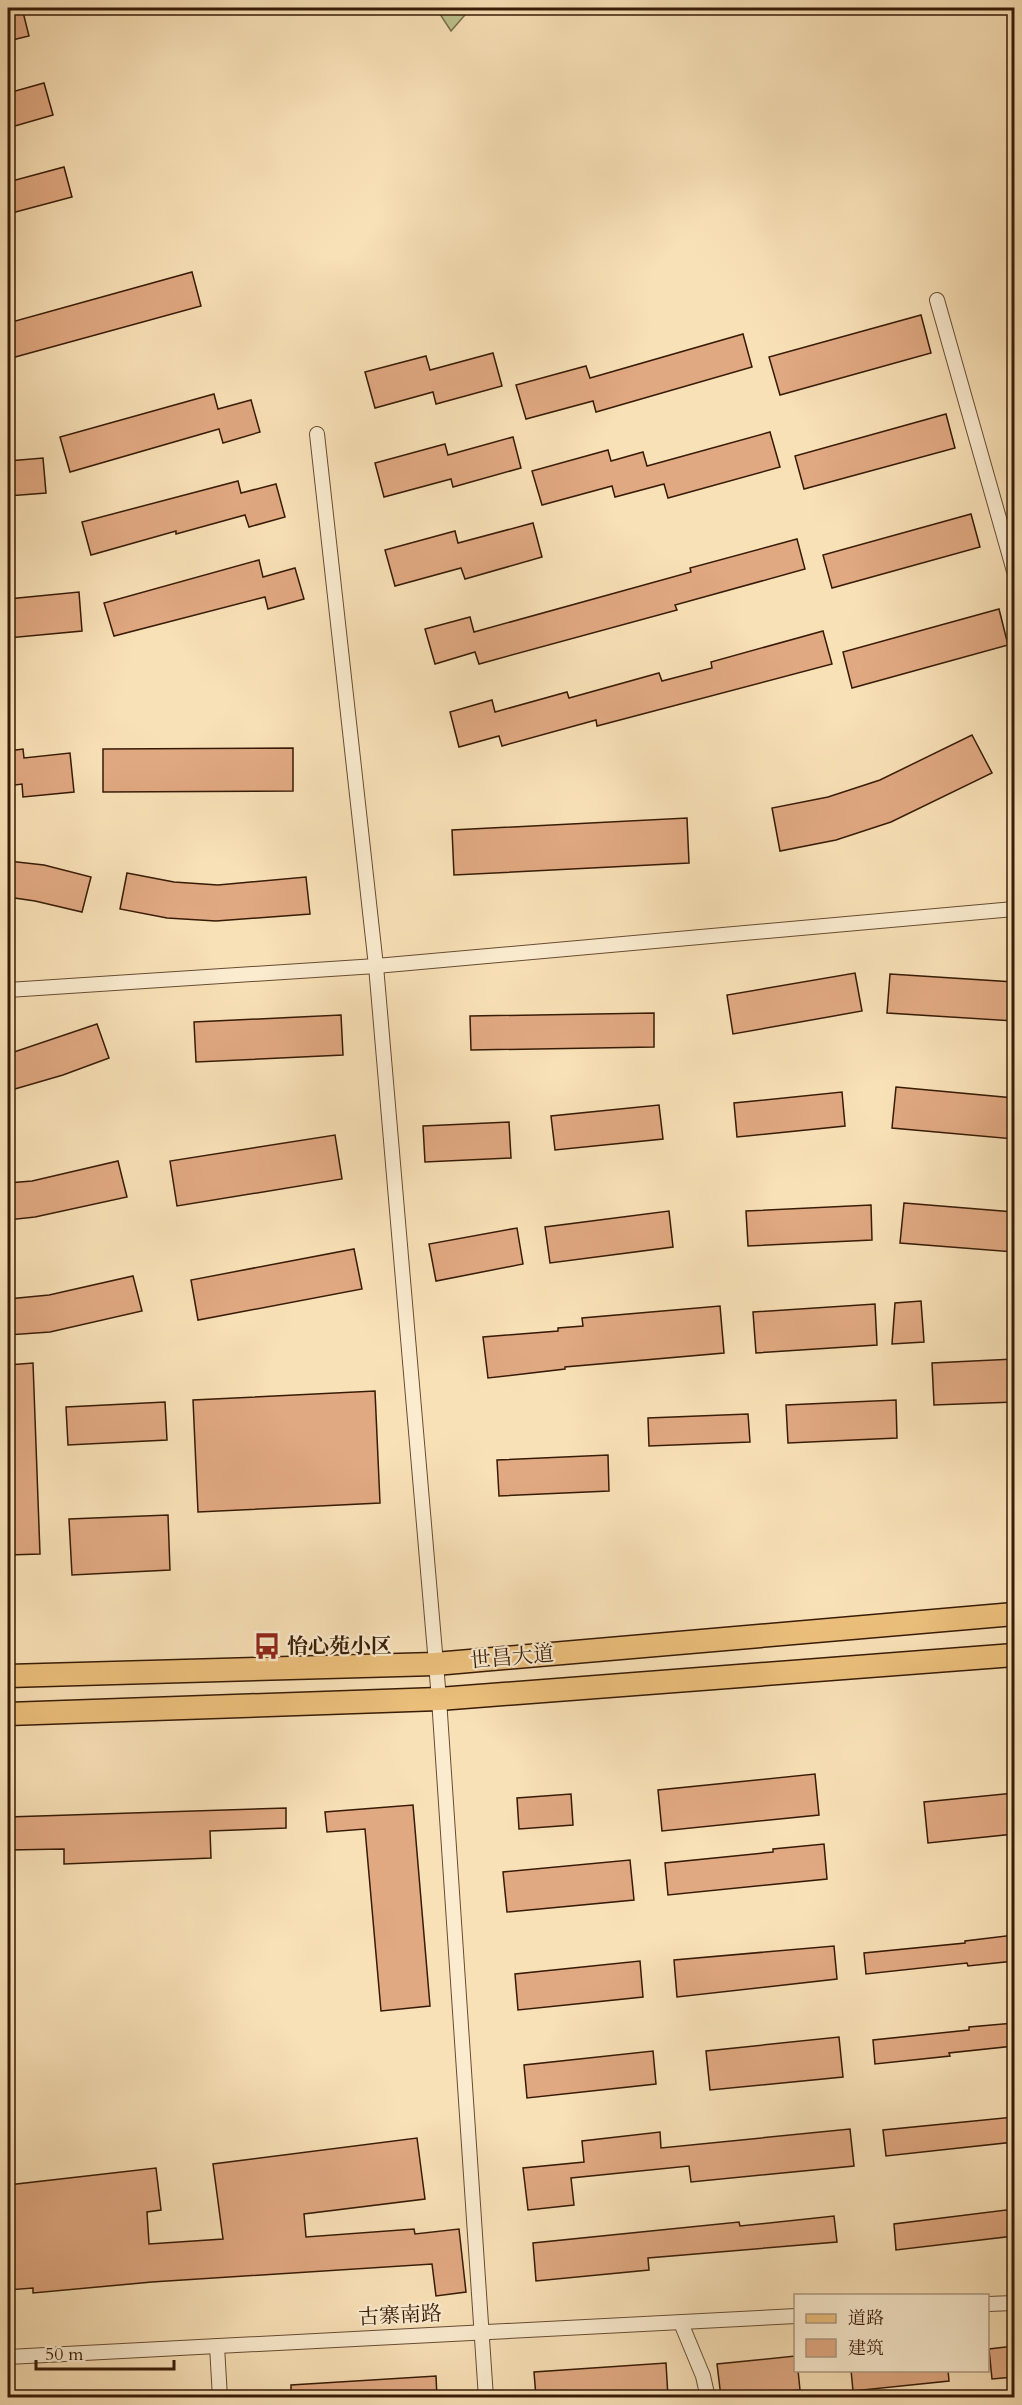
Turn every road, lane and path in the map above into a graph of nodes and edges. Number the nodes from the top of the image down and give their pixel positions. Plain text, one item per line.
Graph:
1 (938, 300) dead end
2 (317, 434) dead end
3 (1014, 571) edge
4 (1014, 909) edge
5 (375, 966) junction
6 (8, 990) edge
7 (1014, 1614) edge
8 (1014, 1655) edge
9 (435, 1664) junction
10 (8, 1676) edge
11 (439, 1699) junction
12 (8, 1714) edge
13 (1014, 2302) edge
14 (989, 2304) edge
15 (794, 2316) edge
16 (681, 2323) junction
17 (483, 2332) junction
18 (217, 2346) junction
19 (8, 2357) edge
20 (220, 2397) edge
21 (486, 2397) edge
22 (708, 2397) edge

1 - 3 street
2 - 5 street
4 - 5 street
5 - 6 street
5 - 9 street
7 - 9 main road, 世昌大道
8 - 11 main road, 世昌大道
9 - 10 main road, 世昌大道
9 - 11 street
11 - 12 main road, 世昌大道
11 - 17 street
13 - 14 street
15 - 16 street, 古寨南路
16 - 17 street, 古寨南路
16 - 22 street
17 - 18 street, 古寨南路
17 - 21 street
18 - 19 street, 古寨南路
18 - 20 street

